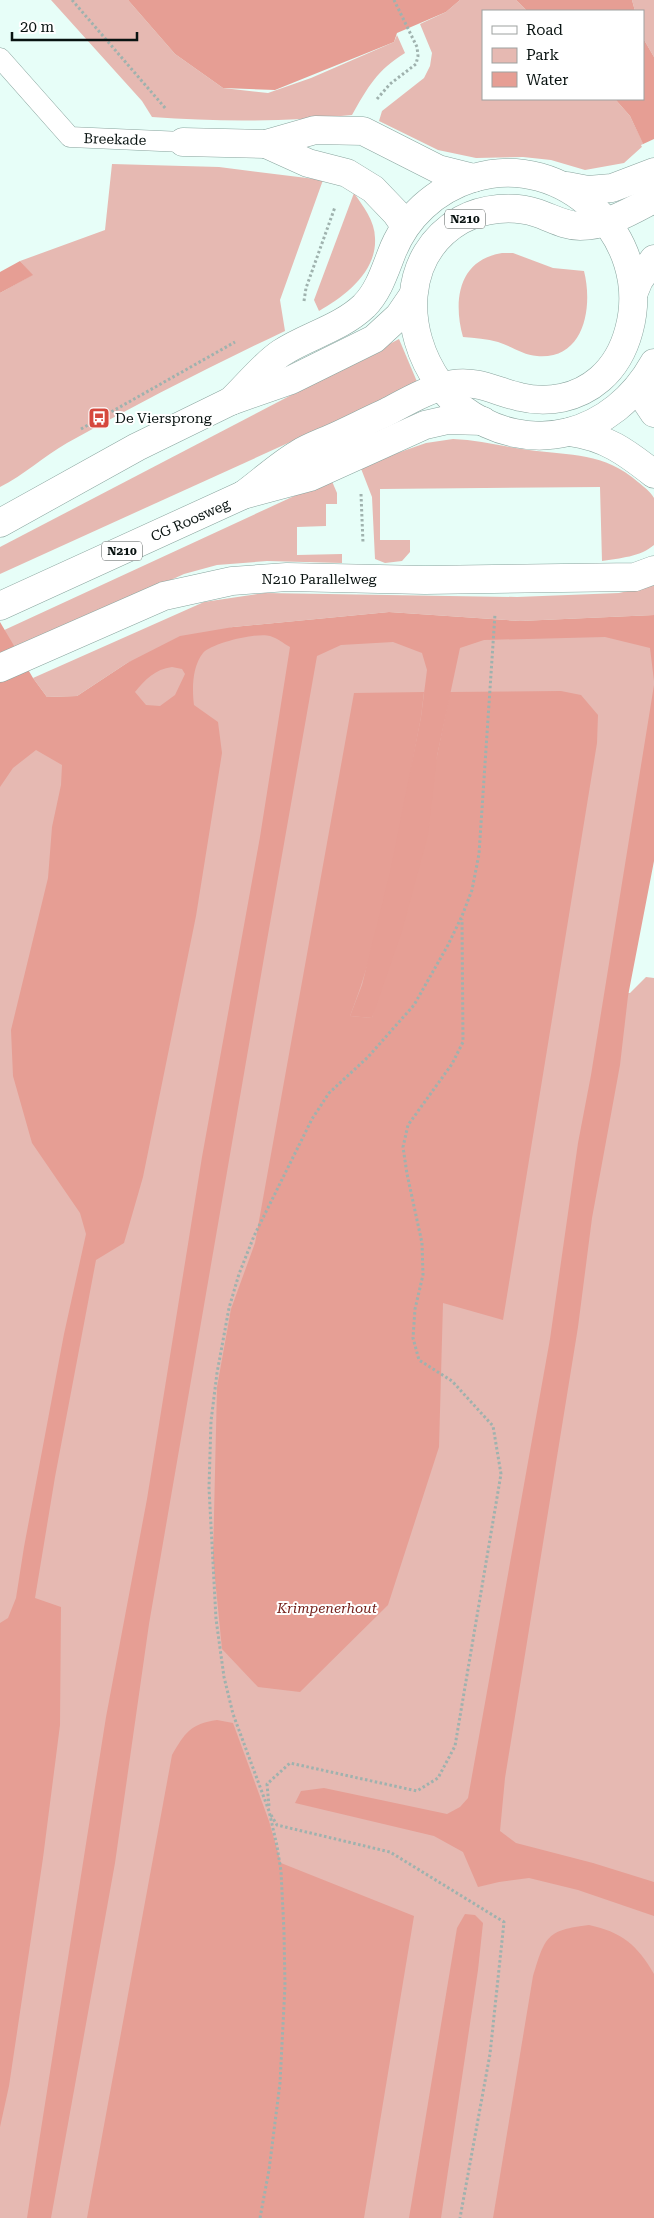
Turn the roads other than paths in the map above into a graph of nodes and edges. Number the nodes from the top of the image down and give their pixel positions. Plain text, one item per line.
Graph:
1 (0, 58) edge
2 (183, 142) joint
3 (266, 144) junction
4 (653, 172) edge
5 (474, 178) junction
6 (566, 186) junction
7 (654, 199) edge
8 (608, 221) junction
9 (405, 226) junction
10 (424, 258) junction
11 (654, 259) edge
12 (634, 292) junction
13 (412, 297) junction
14 (627, 338) junction
15 (654, 363) edge
16 (442, 387) junction
17 (638, 389) junction
18 (231, 401) junction
19 (654, 413) edge
20 (484, 421) junction
21 (569, 432) junction
22 (654, 474) edge
23 (243, 495) junction
24 (0, 523) edge
25 (654, 570) edge
26 (0, 606) edge
27 (12, 663) edge

1 - 2 lane, Breekade
2 - 3 main road, Breekade
3 - 5 main road, Breekade
3 - 9 main road, Breekade
4 - 6 main road, N210
5 - 6 main road, N210
5 - 9 main road, N210
6 - 8 main road, N210
7 - 8 main road, N210
8 - 10 main road, N210
8 - 12 main road, N210
9 - 10 main road, Breekade
9 - 18 main road, N210
10 - 13 main road, N210
11 - 12 main road, N210
12 - 14 main road, N210
13 - 16 main road, N210
13 - 18 main road, N210
14 - 16 main road, N210
14 - 17 main road, N210
15 - 17 main road, N210
16 - 20 main road, N210
16 - 23 main road, CG Roosweg / N210
17 - 19 main road
17 - 21 main road, N210
18 - 24 main road, N210
20 - 21 main road, N210
20 - 23 main road, CG Roosweg / N210
21 - 22 main road
23 - 26 main road, CG Roosweg / N210
25 - 27 main road, N210 Parallelweg

